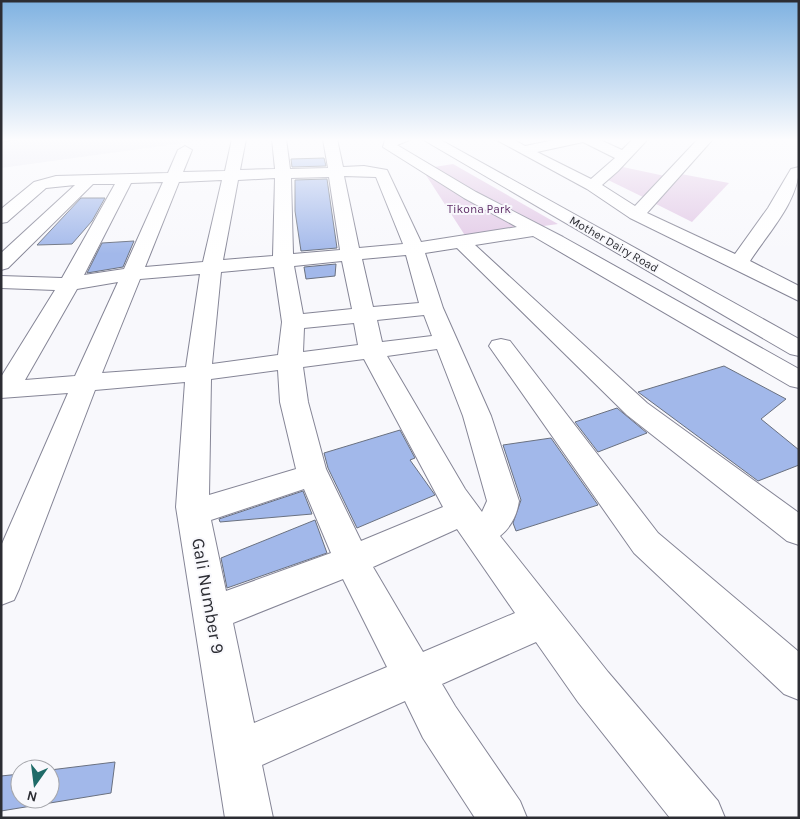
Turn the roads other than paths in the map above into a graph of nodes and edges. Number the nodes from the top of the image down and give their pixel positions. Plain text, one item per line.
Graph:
1 (168, 177) edge
2 (173, 177) edge
3 (231, 177) edge
4 (283, 177) edge
5 (337, 177) edge
6 (384, 177) edge
7 (441, 177) edge
8 (496, 177) edge
9 (520, 177) edge
10 (576, 177) edge
11 (600, 177) edge
12 (670, 177) edge
13 (794, 177) edge
14 (125, 179) junction
15 (90, 180) junction
16 (593, 186) junction
17 (636, 214) junction
18 (1, 218) edge
19 (536, 230) junction
20 (460, 241) junction
21 (414, 249) junction
22 (350, 255) junction
23 (283, 262) junction
24 (739, 263) junction
25 (1, 264) edge
26 (211, 269) junction
27 (132, 274) junction
28 (1, 282) edge
29 (69, 284) junction
30 (799, 295) edge
31 (432, 308) junction
32 (772, 314) dead end
33 (364, 315) junction
34 (293, 322) junction
35 (447, 341) junction
36 (501, 346) dead end
37 (799, 349) edge
38 (372, 352) junction
39 (290, 362) junction
40 (198, 373) junction
41 (799, 380) edge
42 (85, 383) junction
43 (4, 389) edge
44 (313, 475) junction
45 (193, 513) junction
46 (471, 523) junction
47 (799, 531) edge
48 (352, 560) junction
49 (1, 588) edge
50 (212, 614) junction
51 (542, 620) junction
52 (414, 676) junction
53 (799, 679) edge
54 (237, 754) junction
55 (249, 817) edge
56 (503, 818) edge
57 (700, 818) edge

1 - 14 street
2 - 27 street
3 - 26 street, Gali Number 9
4 - 23 street
5 - 22 street
6 - 21 street
7 - 19 street
8 - 37 street, Mother Dairy Road
9 - 32 street, Mother Dairy Road
10 - 16 street
11 - 16 street
12 - 17 street
13 - 24 street
14 - 15 street
14 - 29 street
15 - 18 street
15 - 25 street
16 - 17 street
17 - 24 street
19 - 20 street
19 - 41 street
20 - 21 street
20 - 47 street
21 - 22 street
21 - 31 street
22 - 23 street
22 - 33 street
23 - 26 street
23 - 34 street
24 - 30 street
26 - 27 street
26 - 40 street, Gali Number 9
27 - 29 street
27 - 42 street
28 - 29 street
29 - 43 street
31 - 33 street
31 - 35 street
33 - 34 street
33 - 38 street
34 - 39 street
35 - 38 street
35 - 46 street
36 - 53 street
38 - 39 street
38 - 46 street
39 - 40 street
39 - 44 street
40 - 42 street
40 - 45 street, Gali Number 9
42 - 43 street
42 - 49 street
44 - 45 street
44 - 48 street
45 - 50 street, Gali Number 9
46 - 48 street
46 - 51 street
48 - 50 street
48 - 52 street
50 - 54 street, Gali Number 9
51 - 52 street
51 - 57 street
52 - 54 street
52 - 56 street
54 - 55 street, Gali Number 9

